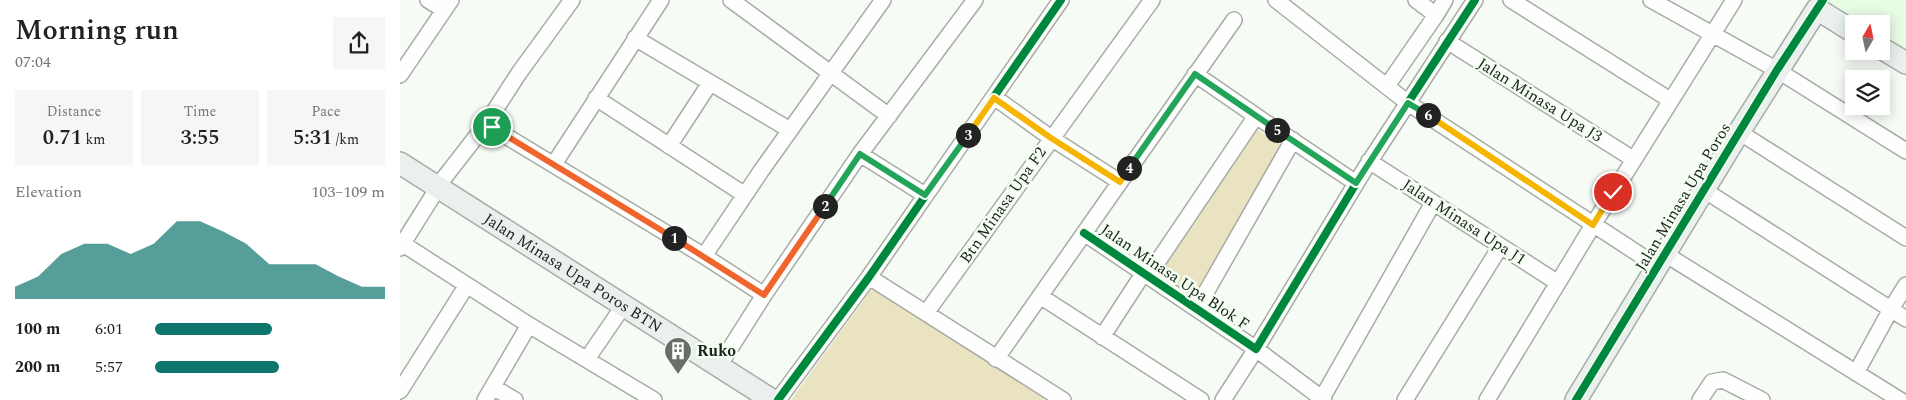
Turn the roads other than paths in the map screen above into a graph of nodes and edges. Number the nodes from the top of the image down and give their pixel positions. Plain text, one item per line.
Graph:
1 (428, 0) edge
2 (572, 0) edge
3 (661, 0) edge
4 (731, 0) edge
5 (975, 0) edge
6 (1061, 0) edge
7 (1152, 0) edge
8 (1276, 0) edge
9 (1416, 0) edge
10 (1445, 0) edge
11 (1475, 0) edge
12 (1511, 0) edge
13 (1734, 0) edge
14 (880, 1) edge
15 (1654, 1) edge
16 (448, 5) edge
17 (1820, 5) edge
18 (1436, 15) junction
19 (1234, 20) dead end
20 (1845, 25) edge
21 (1712, 35) junction
22 (635, 38) junction
23 (1447, 41) junction
24 (1890, 53) edge
25 (1906, 63) edge
26 (1777, 70) junction
27 (832, 72) junction
28 (400, 74) edge
29 (1195, 74) junction
30 (710, 83) junction
31 (1387, 86) junction
32 (596, 98) junction
33 (994, 98) junction
34 (1670, 100) junction
35 (1408, 103) junction
36 (889, 116) junction
37 (1256, 116) junction
38 (486, 124) junction
39 (790, 130) junction
40 (1739, 132) junction
41 (1051, 138) junction
42 (1293, 140) junction
43 (669, 146) junction
44 (1906, 151) edge
45 (860, 154) junction
46 (1633, 159) junction
47 (1370, 161) junction
48 (400, 163) edge
49 (554, 164) junction
50 (1120, 182) junction
51 (1356, 183) junction
52 (438, 187) junction
53 (1704, 190) junction
54 (745, 195) junction
55 (925, 195) junction
56 (1433, 203) junction
57 (1593, 225) junction
58 (1084, 234) junction
59 (1906, 238) edge
60 (402, 246) edge
61 (1500, 246) junction
62 (704, 256) junction
63 (1661, 260) junction
64 (1145, 275) junction
65 (869, 277) junction
66 (1558, 283) junction
67 (466, 284) junction
68 (1906, 285) edge
69 (764, 295) junction
70 (1040, 296) junction
71 (624, 305) junction
72 (1197, 308) junction
73 (1891, 309) junction
74 (926, 313) junction
75 (1906, 319) edge
76 (529, 325) junction
77 (1102, 337) junction
78 (1256, 349) junction
79 (587, 359) junction
80 (996, 359) junction
81 (719, 366) junction
82 (1856, 373) junction
83 (493, 387) junction
84 (400, 390) edge
85 (1056, 398) edge
86 (485, 400) edge
87 (515, 400) edge
88 (654, 400) edge
89 (772, 400) edge
90 (778, 400) edge
91 (1201, 400) edge
92 (1223, 400) edge
93 (1322, 400) edge
94 (1405, 400) edge
95 (1487, 400) edge
96 (1576, 400) edge
97 (1700, 400) edge
98 (1762, 400) edge
99 (1900, 400) edge

1 - 16 street
2 - 38 street
3 - 22 street
4 - 27 street
5 - 36 street
6 - 33 street
7 - 41 street, Btn Minasa Upa F2
8 - 31 street
9 - 18 street
10 - 18 street
11 - 23 street, Jalan Minasa Upa Blok F
12 - 34 street
13 - 21 street
14 - 27 street
15 - 21 street
16 - 28 street
17 - 20 street
17 - 26 street, Jalan Minasa Upa Poros
18 - 31 street
19 - 29 street
21 - 26 street
21 - 34 street
22 - 30 street
22 - 32 street
23 - 35 street, Jalan Minasa Upa Blok F
23 - 46 street, Jalan Minasa Upa J3
24 - 25 street
26 - 40 street, Jalan Minasa Upa Poros
26 - 44 street
27 - 36 street
27 - 39 street
29 - 37 street
29 - 50 street
30 - 39 street
30 - 43 street
31 - 35 street
32 - 43 street
32 - 49 street
33 - 41 street
33 - 55 street
34 - 46 street
35 - 47 street, Jalan Minasa Upa Blok F
35 - 57 street
36 - 45 street
37 - 42 street
37 - 64 street
38 - 49 street
38 - 52 street
39 - 54 street
40 - 53 street, Jalan Minasa Upa Poros
40 - 59 street
41 - 50 street
41 - 74 street, Btn Minasa Upa F2
42 - 51 street
42 - 72 street
43 - 54 street
45 - 55 street
45 - 69 street
46 - 57 street
47 - 51 street, Jalan Minasa Upa Blok F
47 - 56 street, Jalan Minasa Upa J1
48 - 52 street, Jalan Minasa Upa Poros BTN
49 - 62 street
50 - 58 street
51 - 78 street, Jalan Minasa Upa Blok F
52 - 60 street
52 - 71 street, Jalan Minasa Upa Poros BTN
53 - 63 street, Jalan Minasa Upa Poros
53 - 73 street
54 - 62 street
55 - 65 street
56 - 61 street, Jalan Minasa Upa J1
56 - 93 street
57 - 63 street
57 - 66 street
58 - 64 street, Jalan Minasa Upa Blok F
58 - 70 street
60 - 67 street
61 - 66 street, Jalan Minasa Upa J1
61 - 94 street
62 - 69 street
63 - 82 street
63 - 96 street, Jalan Minasa Upa Poros
64 - 72 street, Jalan Minasa Upa Blok F
64 - 77 street
65 - 74 street
65 - 90 street
66 - 95 street
67 - 76 street
67 - 84 street
68 - 73 street
69 - 81 street
70 - 77 street
70 - 80 street
71 - 79 street
71 - 81 street, Jalan Minasa Upa Poros BTN
72 - 78 street, Jalan Minasa Upa Blok F
73 - 75 street
73 - 82 street
74 - 80 street
76 - 79 street
76 - 83 street
77 - 91 street
78 - 92 street, Jalan Minasa Upa Blok F
78 - 93 street, Jalan Minasa Upa Blok F
79 - 88 street
80 - 85 street
81 - 89 street, Jalan Minasa Upa Poros BTN
82 - 99 street
83 - 86 street
83 - 87 street
97 - 98 street

